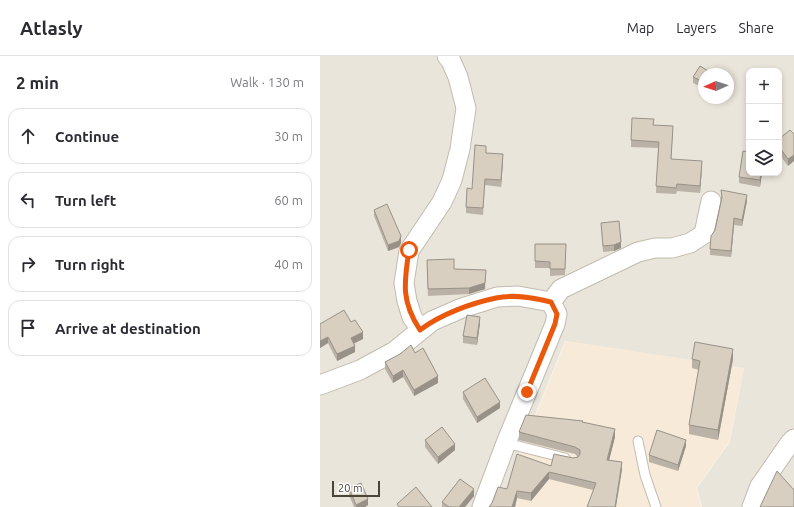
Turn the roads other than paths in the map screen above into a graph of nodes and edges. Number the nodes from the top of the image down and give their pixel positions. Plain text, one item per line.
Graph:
1 (447, 56) edge
2 (711, 201) dead end
3 (551, 302) junction
4 (420, 330) junction
5 (320, 386) edge
6 (794, 439) edge
7 (638, 441) dead end
8 (506, 443) junction
9 (574, 460) edge
10 (482, 507) edge
11 (656, 507) edge
12 (752, 507) edge

1 - 4 street
2 - 3 street
3 - 4 street
3 - 8 street
4 - 5 street
6 - 12 street
7 - 11 lane
8 - 9 lane
8 - 10 street

